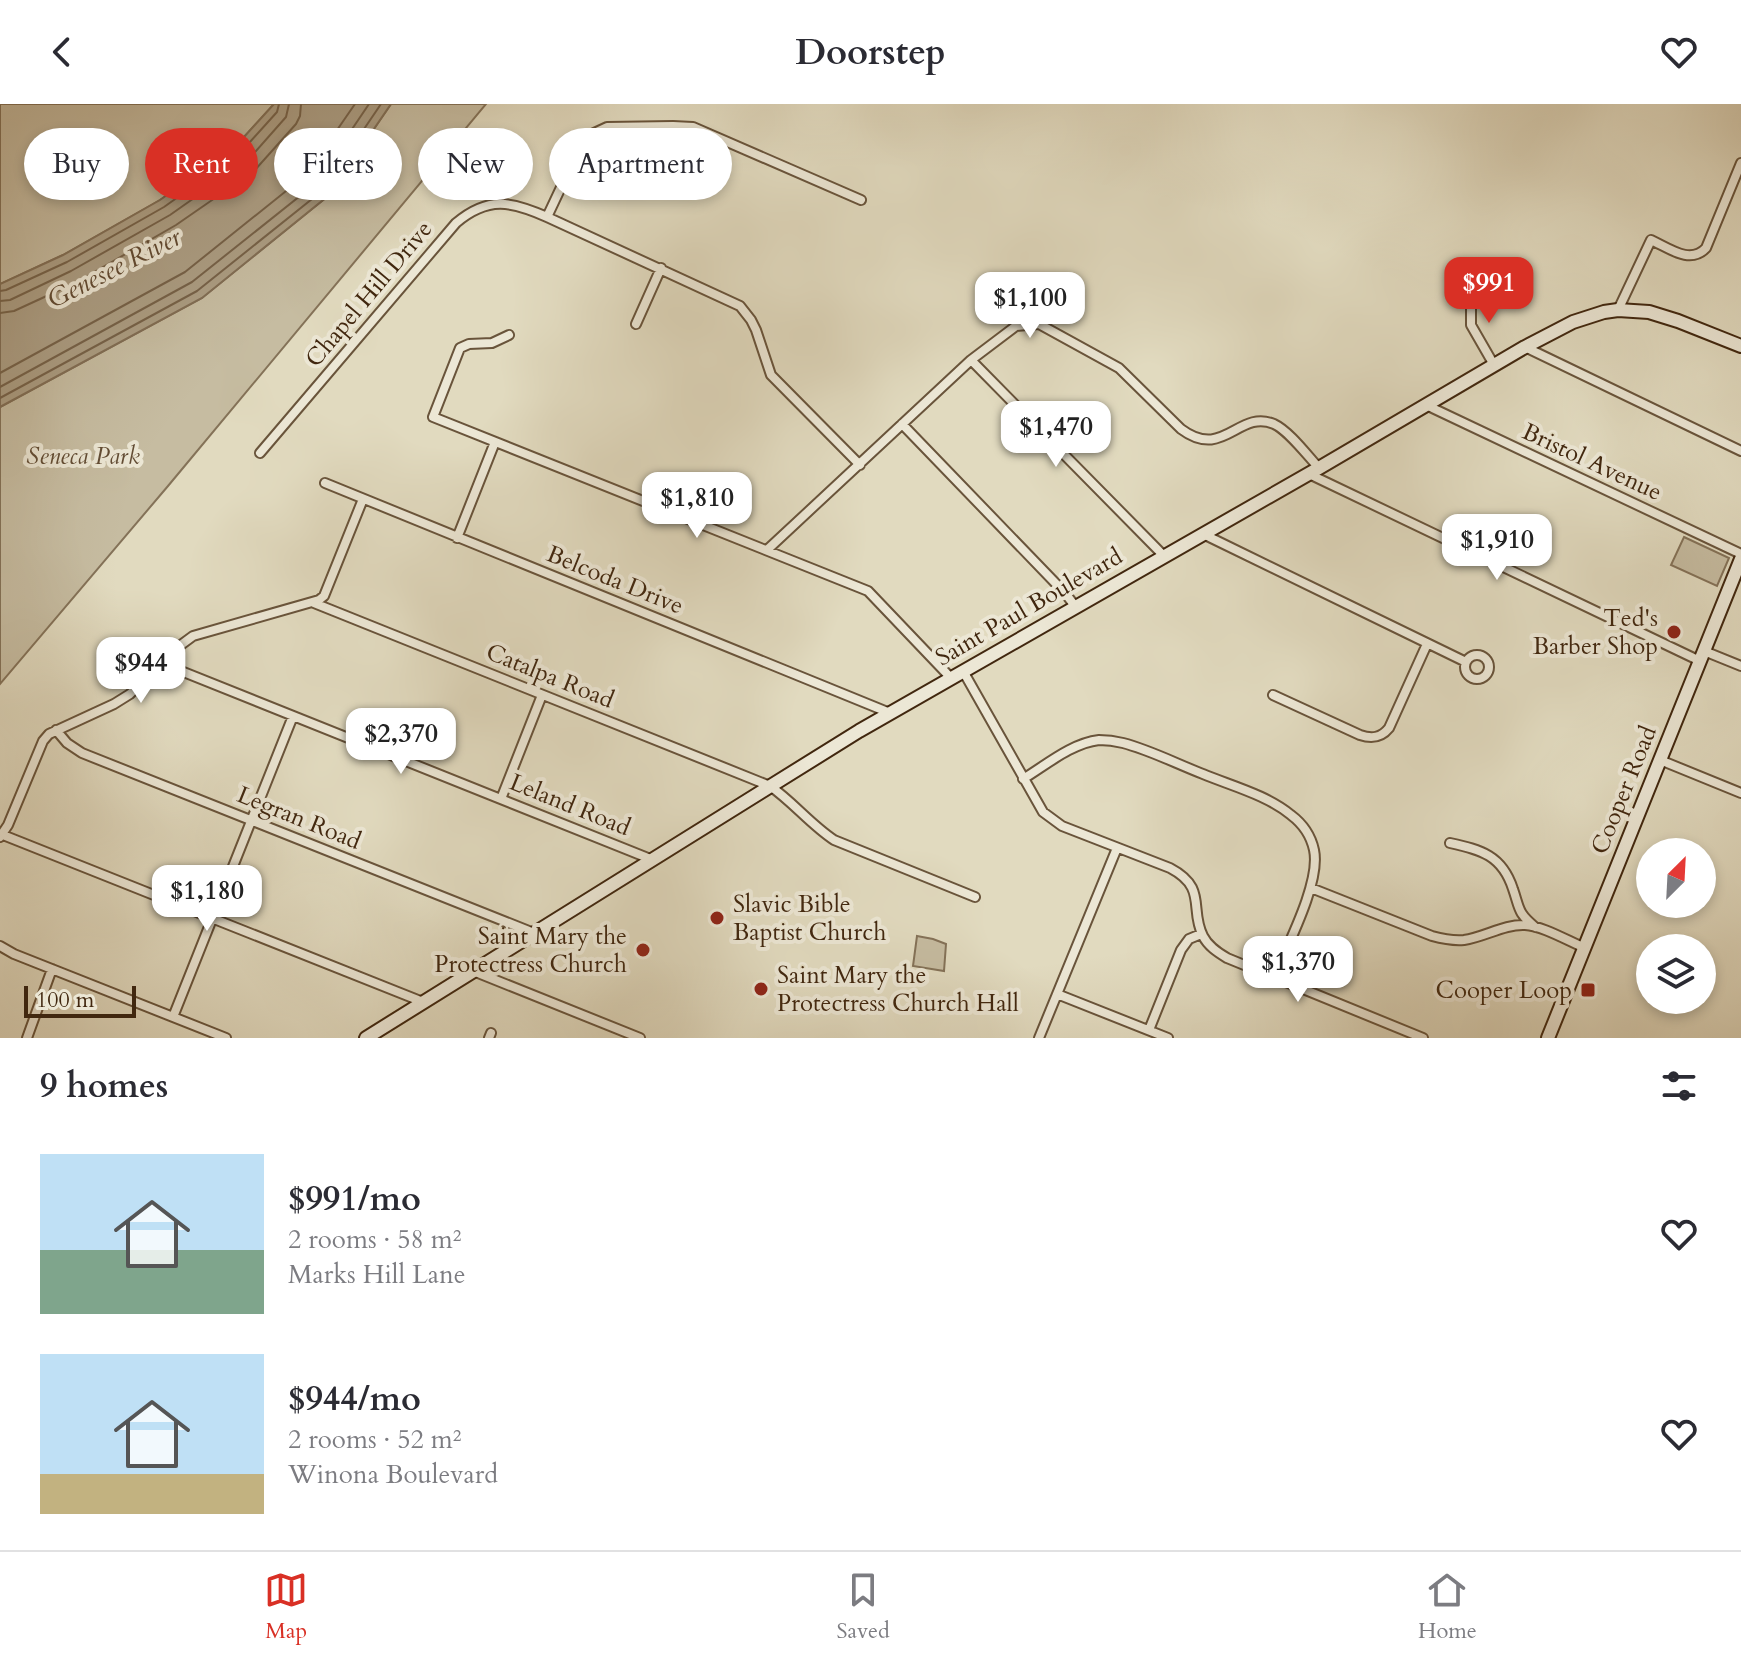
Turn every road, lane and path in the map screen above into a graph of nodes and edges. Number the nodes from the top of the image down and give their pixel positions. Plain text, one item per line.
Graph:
1 (1741, 163) edge
2 (861, 200) dead end
3 (547, 217) junction
4 (661, 268) junction
5 (1471, 287) dead end
6 (1618, 310) junction
7 (636, 324) dead end
8 (509, 335) dead end
9 (1741, 346) edge
10 (1525, 347) junction
11 (971, 360) junction
12 (1494, 365) junction
13 (1426, 405) junction
14 (902, 424) junction
15 (495, 442) junction
16 (1741, 451) edge
17 (260, 453) dead end
18 (860, 465) junction
19 (1314, 470) junction
20 (325, 483) dead end
21 (363, 499) junction
22 (1202, 534) junction
23 (457, 538) junction
24 (767, 550) junction
25 (1164, 556) junction
26 (1741, 557) edge
27 (1735, 589) edge
28 (314, 603) junction
29 (1075, 606) junction
30 (1427, 644) junction
31 (1702, 656) junction
32 (1466, 662) dead end
33 (161, 663) junction
34 (1741, 666) edge
35 (963, 671) junction
36 (951, 678) junction
37 (542, 695) junction
38 (1273, 695) dead end
39 (890, 713) junction
40 (293, 716) junction
41 (56, 730) junction
42 (1660, 760) junction
43 (1023, 779) junction
44 (770, 786) junction
45 (1741, 793) edge
46 (501, 799) junction
47 (252, 820) junction
48 (1, 836) edge
49 (1450, 843) dead end
50 (1117, 848) junction
51 (653, 860) junction
52 (1311, 888) junction
53 (975, 897) dead end
54 (213, 919) junction
55 (1535, 927) junction
56 (534, 933) junction
57 (1201, 934) junction
58 (0, 946) edge
59 (1585, 948) junction
60 (52, 969) junction
61 (473, 971) junction
62 (1274, 977) junction
63 (1057, 994) junction
64 (423, 1002) junction
65 (173, 1017) junction
66 (613, 1027) junction
67 (1149, 1030) junction
68 (27, 1038) edge
69 (226, 1038) edge
70 (366, 1038) edge
71 (608, 1038) edge
72 (640, 1038) edge
73 (1039, 1038) edge
74 (1168, 1038) edge
75 (1423, 1038) edge
76 (1548, 1038) edge

1 - 6 street
2 - 3 street
3 - 4 street, Chapel Hill Drive
3 - 17 street, Chapel Hill Drive
4 - 7 street
4 - 18 street, Chapel Hill Drive
5 - 12 street
6 - 9 main road, Saint Paul Boulevard
6 - 10 main road, Saint Paul Boulevard
8 - 15 street
10 - 12 main road, Saint Paul Boulevard
10 - 16 street
11 - 14 street
11 - 19 street
11 - 25 street
12 - 13 main road, Saint Paul Boulevard
13 - 19 main road, Saint Paul Boulevard
13 - 26 street, Bristol Avenue
14 - 18 street
14 - 29 street
15 - 23 street
15 - 24 street
18 - 24 street
19 - 22 main road, Saint Paul Boulevard
19 - 31 street
20 - 21 street, Belcoda Drive
21 - 23 street, Belcoda Drive
21 - 28 street
22 - 25 main road, Saint Paul Boulevard
22 - 30 street
23 - 39 street, Belcoda Drive
24 - 36 street
25 - 29 main road, Saint Paul Boulevard
26 - 27 main road, Cooper Road
27 - 31 main road, Cooper Road
28 - 33 street
28 - 37 street, Catalpa Road
29 - 35 main road, Saint Paul Boulevard
30 - 32 street
30 - 38 street
31 - 34 street
31 - 42 main road, Cooper Road
33 - 40 street, Leland Road
33 - 41 street
35 - 36 main road, Saint Paul Boulevard
35 - 43 street
36 - 39 main road, Saint Paul Boulevard
37 - 44 street, Catalpa Road
37 - 46 street
39 - 44 main road, Saint Paul Boulevard
40 - 46 street, Leland Road
40 - 47 street
41 - 47 street, Legran Road
41 - 48 street
42 - 45 street
42 - 59 main road, Cooper Road
43 - 50 street
43 - 52 street
44 - 51 main road, Saint Paul Boulevard
44 - 53 street, Catalpa Road
46 - 51 street, Leland Road
47 - 54 street
47 - 56 street, Legran Road
48 - 54 street
49 - 55 street
50 - 57 street
50 - 63 street
51 - 56 main road, Saint Paul Boulevard
52 - 55 street
52 - 62 street
54 - 64 street
54 - 65 street
55 - 59 street
56 - 61 main road, Saint Paul Boulevard
57 - 62 street
57 - 67 street
58 - 60 street
59 - 76 main road, Cooper Road
60 - 65 street
60 - 68 street
61 - 64 main road, Saint Paul Boulevard
61 - 66 street
62 - 75 street
63 - 67 street
63 - 73 street
64 - 70 main road, Saint Paul Boulevard
65 - 69 street
66 - 71 street
66 - 72 street
67 - 74 street

